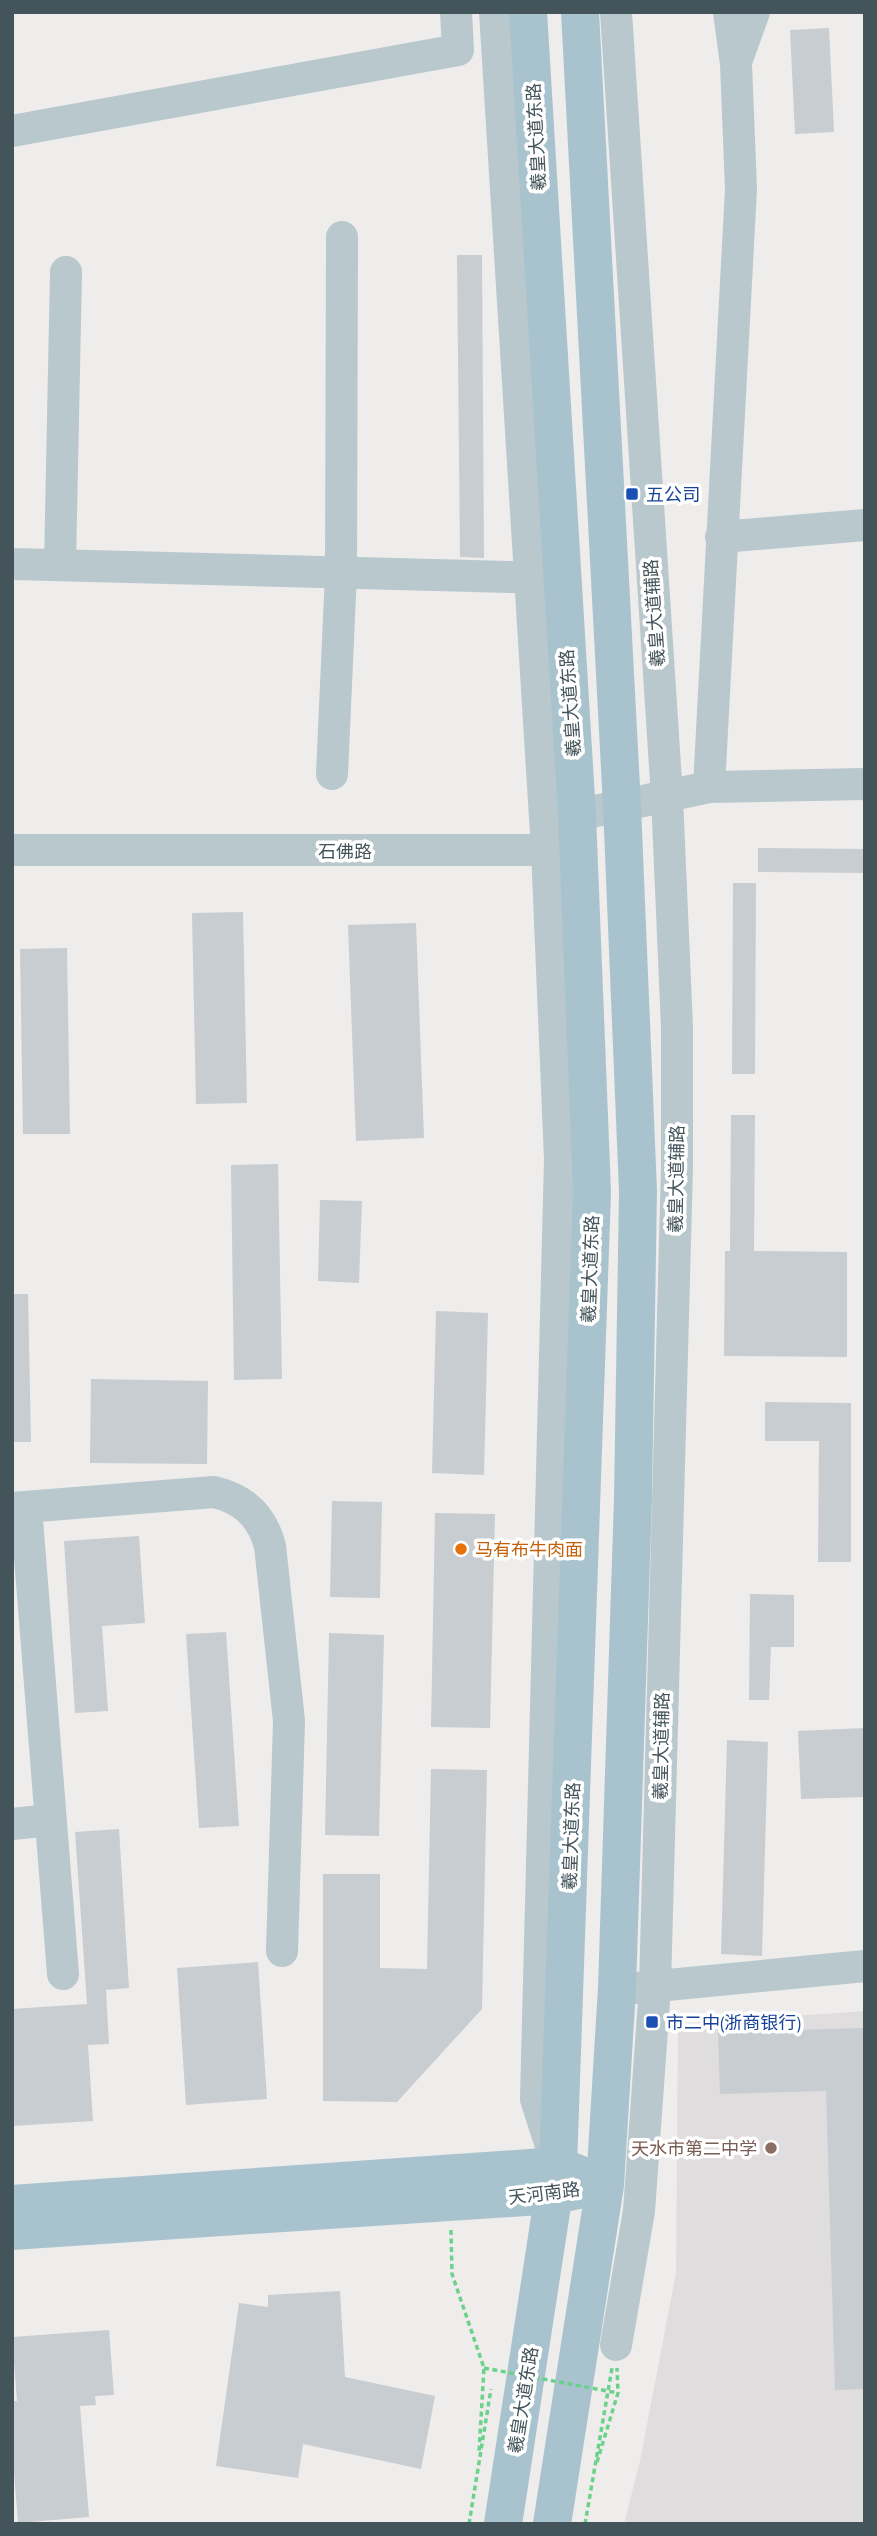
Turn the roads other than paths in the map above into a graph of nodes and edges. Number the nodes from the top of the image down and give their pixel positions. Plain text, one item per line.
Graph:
1 (456, 12) edge
2 (495, 12) edge
3 (528, 12) edge
4 (580, 12) edge
5 (616, 12) edge
6 (729, 12) edge
7 (754, 12) edge
8 (736, 64) junction
9 (12, 131) edge
10 (342, 237) dead end
11 (66, 272) dead end
12 (865, 525) edge
13 (721, 537) junction
14 (12, 564) edge
15 (60, 565) junction
16 (341, 573) junction
17 (546, 578) junction
18 (332, 774) dead end
19 (865, 784) edge
20 (709, 788) junction
21 (667, 797) junction
22 (622, 806) junction
23 (577, 815) junction
24 (12, 850) edge
25 (547, 850) junction
26 (97, 852) junction
27 (12, 865) edge
28 (19, 1507) edge
29 (51, 1821) junction
30 (12, 1824) edge
31 (282, 1951) dead end
32 (865, 1966) edge
33 (62, 1974) dead end
34 (655, 1987) junction
35 (617, 1989) junction
36 (556, 2180) junction
37 (605, 2185) junction
38 (12, 2204) edge
39 (12, 2231) edge
40 (616, 2345) road end
41 (501, 2522) edge
42 (552, 2524) edge

1 - 9 street
2 - 17 street
3 - 17 main road, 羲皇大道东路
4 - 22 main road
5 - 21 street, 羲皇大道辅路
6 - 8 street
7 - 8 street
8 - 13 street
10 - 16 street
11 - 15 street
12 - 13 street
13 - 20 street
14 - 15 street
15 - 16 street
16 - 17 street
16 - 18 street
17 - 23 main road, 羲皇大道东路
17 - 25 street
19 - 20 street
20 - 21 street
21 - 22 street
21 - 34 street, 羲皇大道辅路
22 - 23 street
22 - 35 main road
23 - 25 street
23 - 36 main road, 羲皇大道东路
24 - 26 street, 石佛路
25 - 26 street, 石佛路
25 - 36 street
26 - 27 street, 石佛路
28 - 29 street
28 - 31 street
29 - 30 street
29 - 33 street
32 - 34 street
34 - 35 street
34 - 40 street, 羲皇大道辅路
35 - 37 main road
36 - 37 main road, 天河南路
36 - 38 main road, 天河南路
36 - 39 main road, 天河南路
36 - 41 main road, 羲皇大道东路
37 - 42 main road

